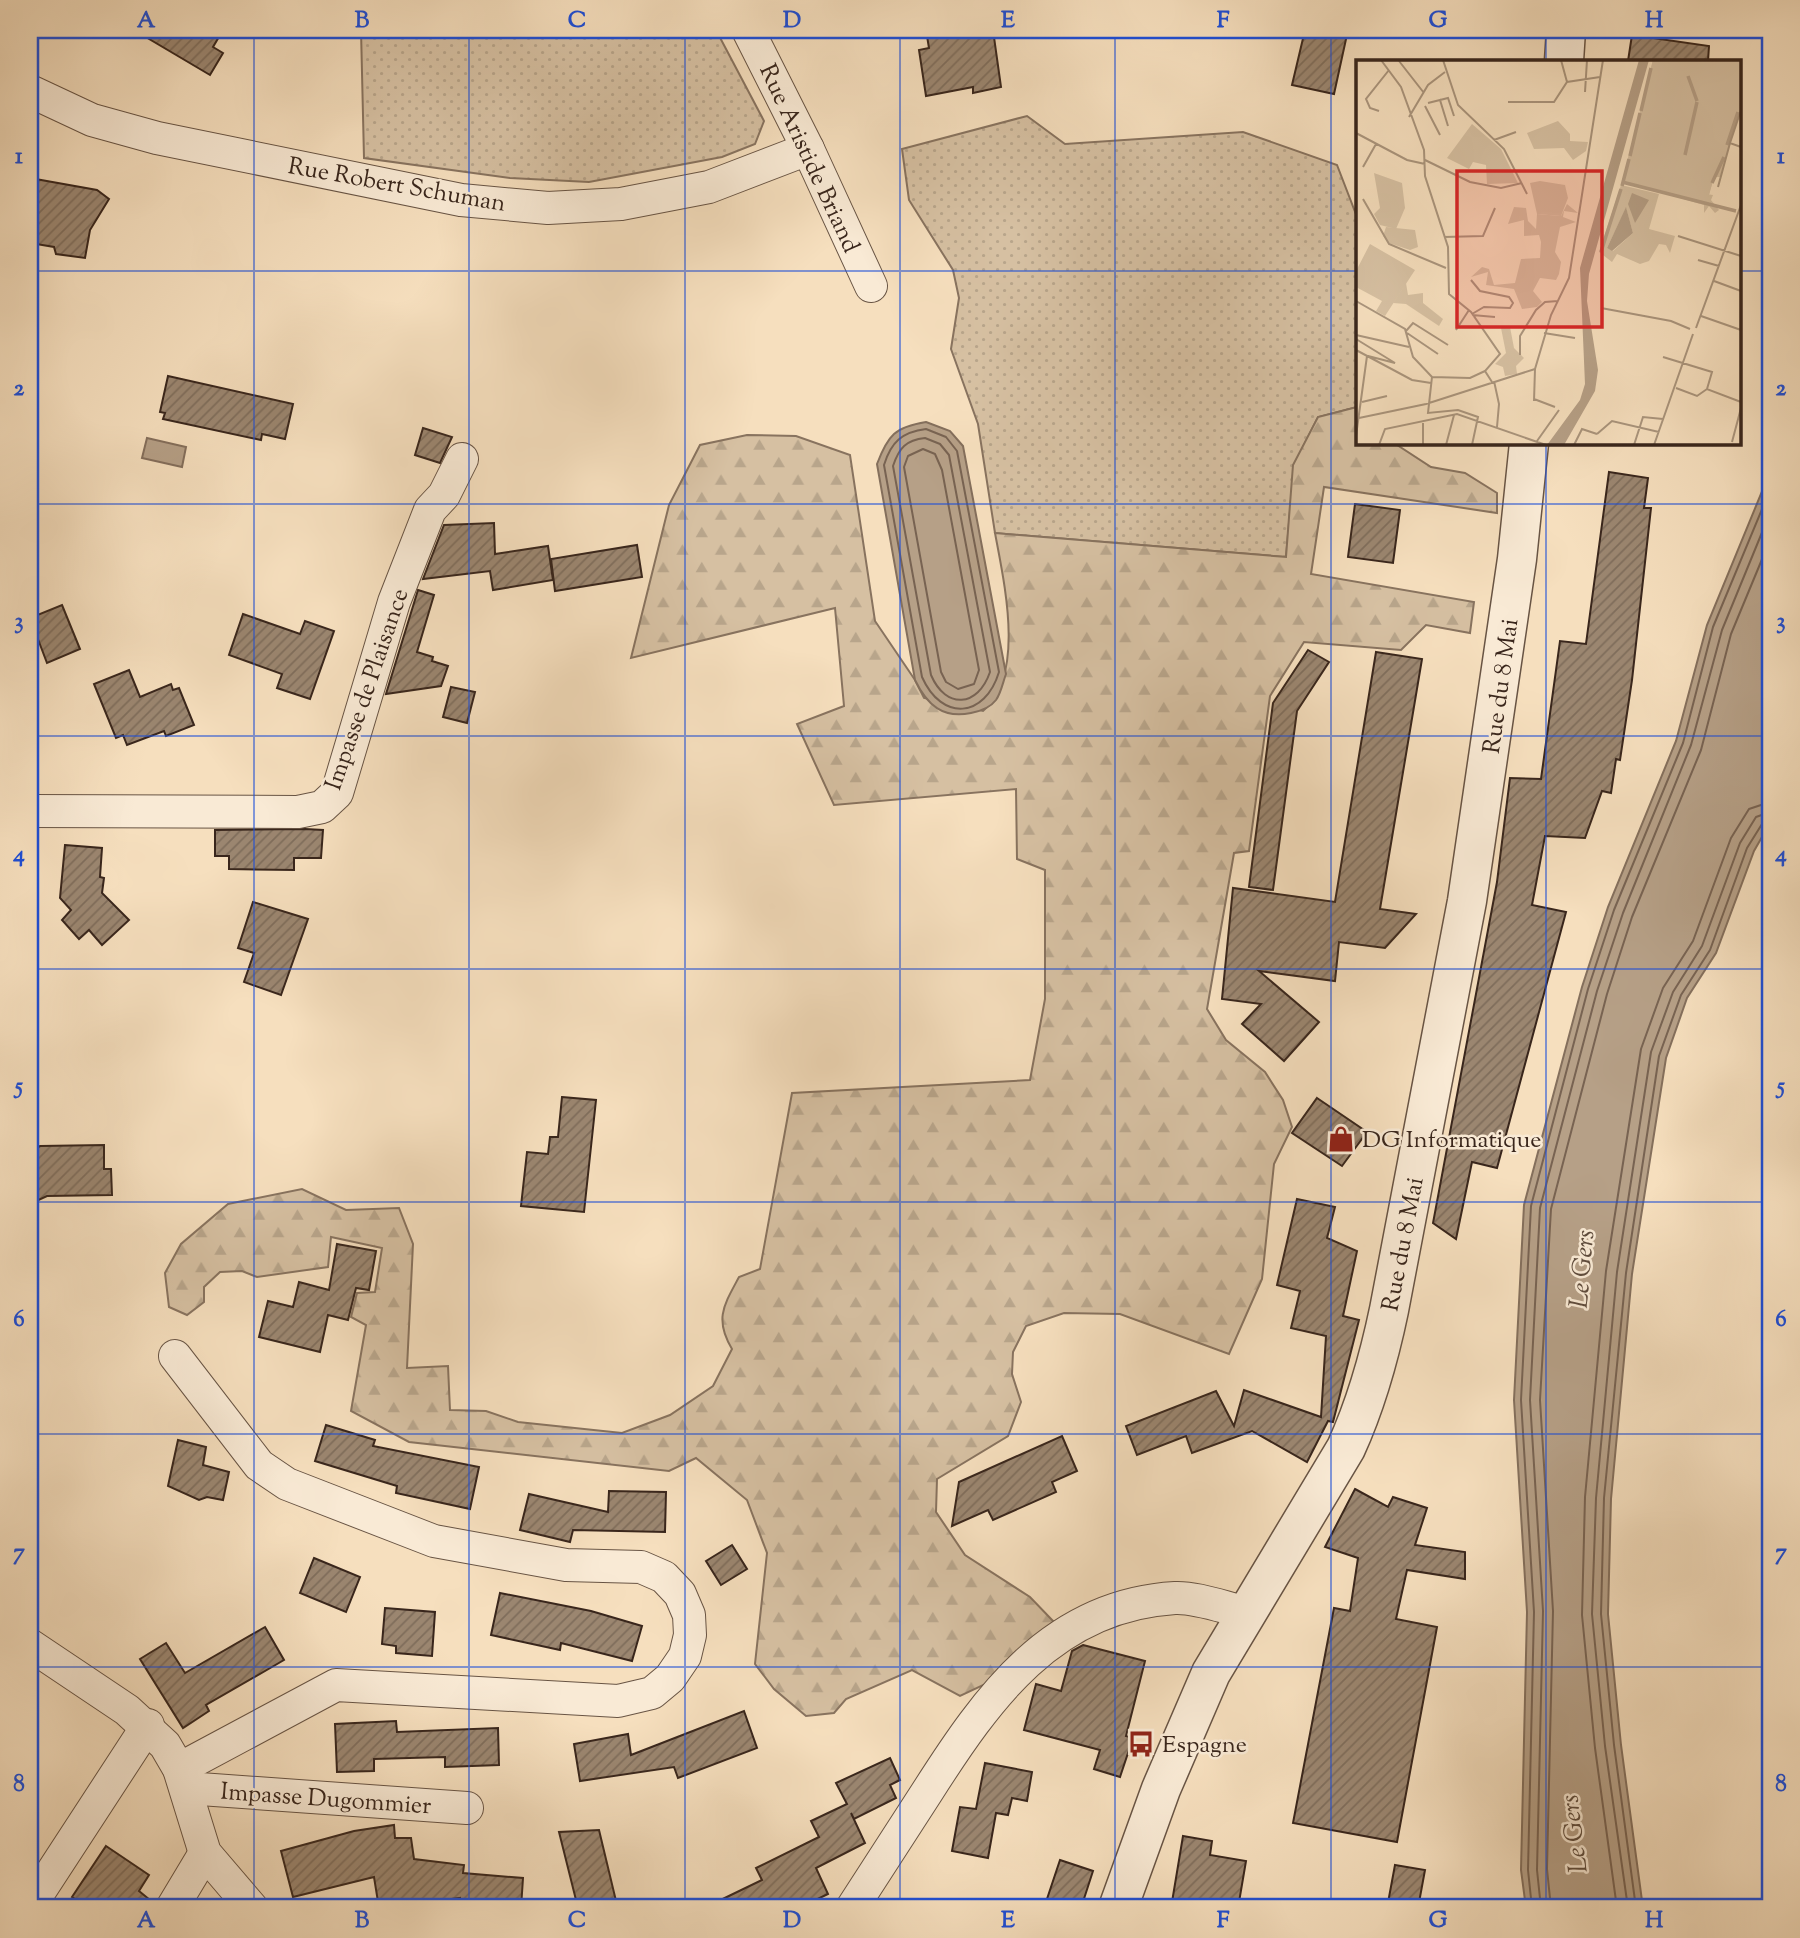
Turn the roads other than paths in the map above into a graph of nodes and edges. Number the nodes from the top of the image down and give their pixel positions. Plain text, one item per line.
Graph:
1 (748, 30) edge
2 (1566, 30) edge
3 (1563, 60) edge
4 (30, 91) edge
5 (808, 149) junction
6 (871, 286) dead end
7 (1529, 444) edge
8 (462, 459) dead end
9 (30, 811) edge
10 (175, 1356) dead end
11 (1248, 1613) junction
12 (30, 1645) edge
13 (148, 1726) junction
14 (183, 1779) junction
15 (467, 1808) dead end
16 (205, 1853) junction
17 (30, 1906) edge
18 (172, 1908) edge
19 (252, 1908) edge
20 (852, 1908) edge
21 (1118, 1908) edge

1 - 5 street, Rue Aristide Briand
2 - 3 street
4 - 5 street, Rue Robert Schuman
5 - 6 street, Rue Aristide Briand
7 - 11 street, Rue du 8 Mai
8 - 9 street, Impasse de Plaisance
10 - 14 street
11 - 20 street
11 - 21 street, Rue du 8 Mai
12 - 13 street
13 - 14 street
13 - 17 street
14 - 15 street, Impasse Dugommier
14 - 16 street
16 - 18 street
16 - 19 street

